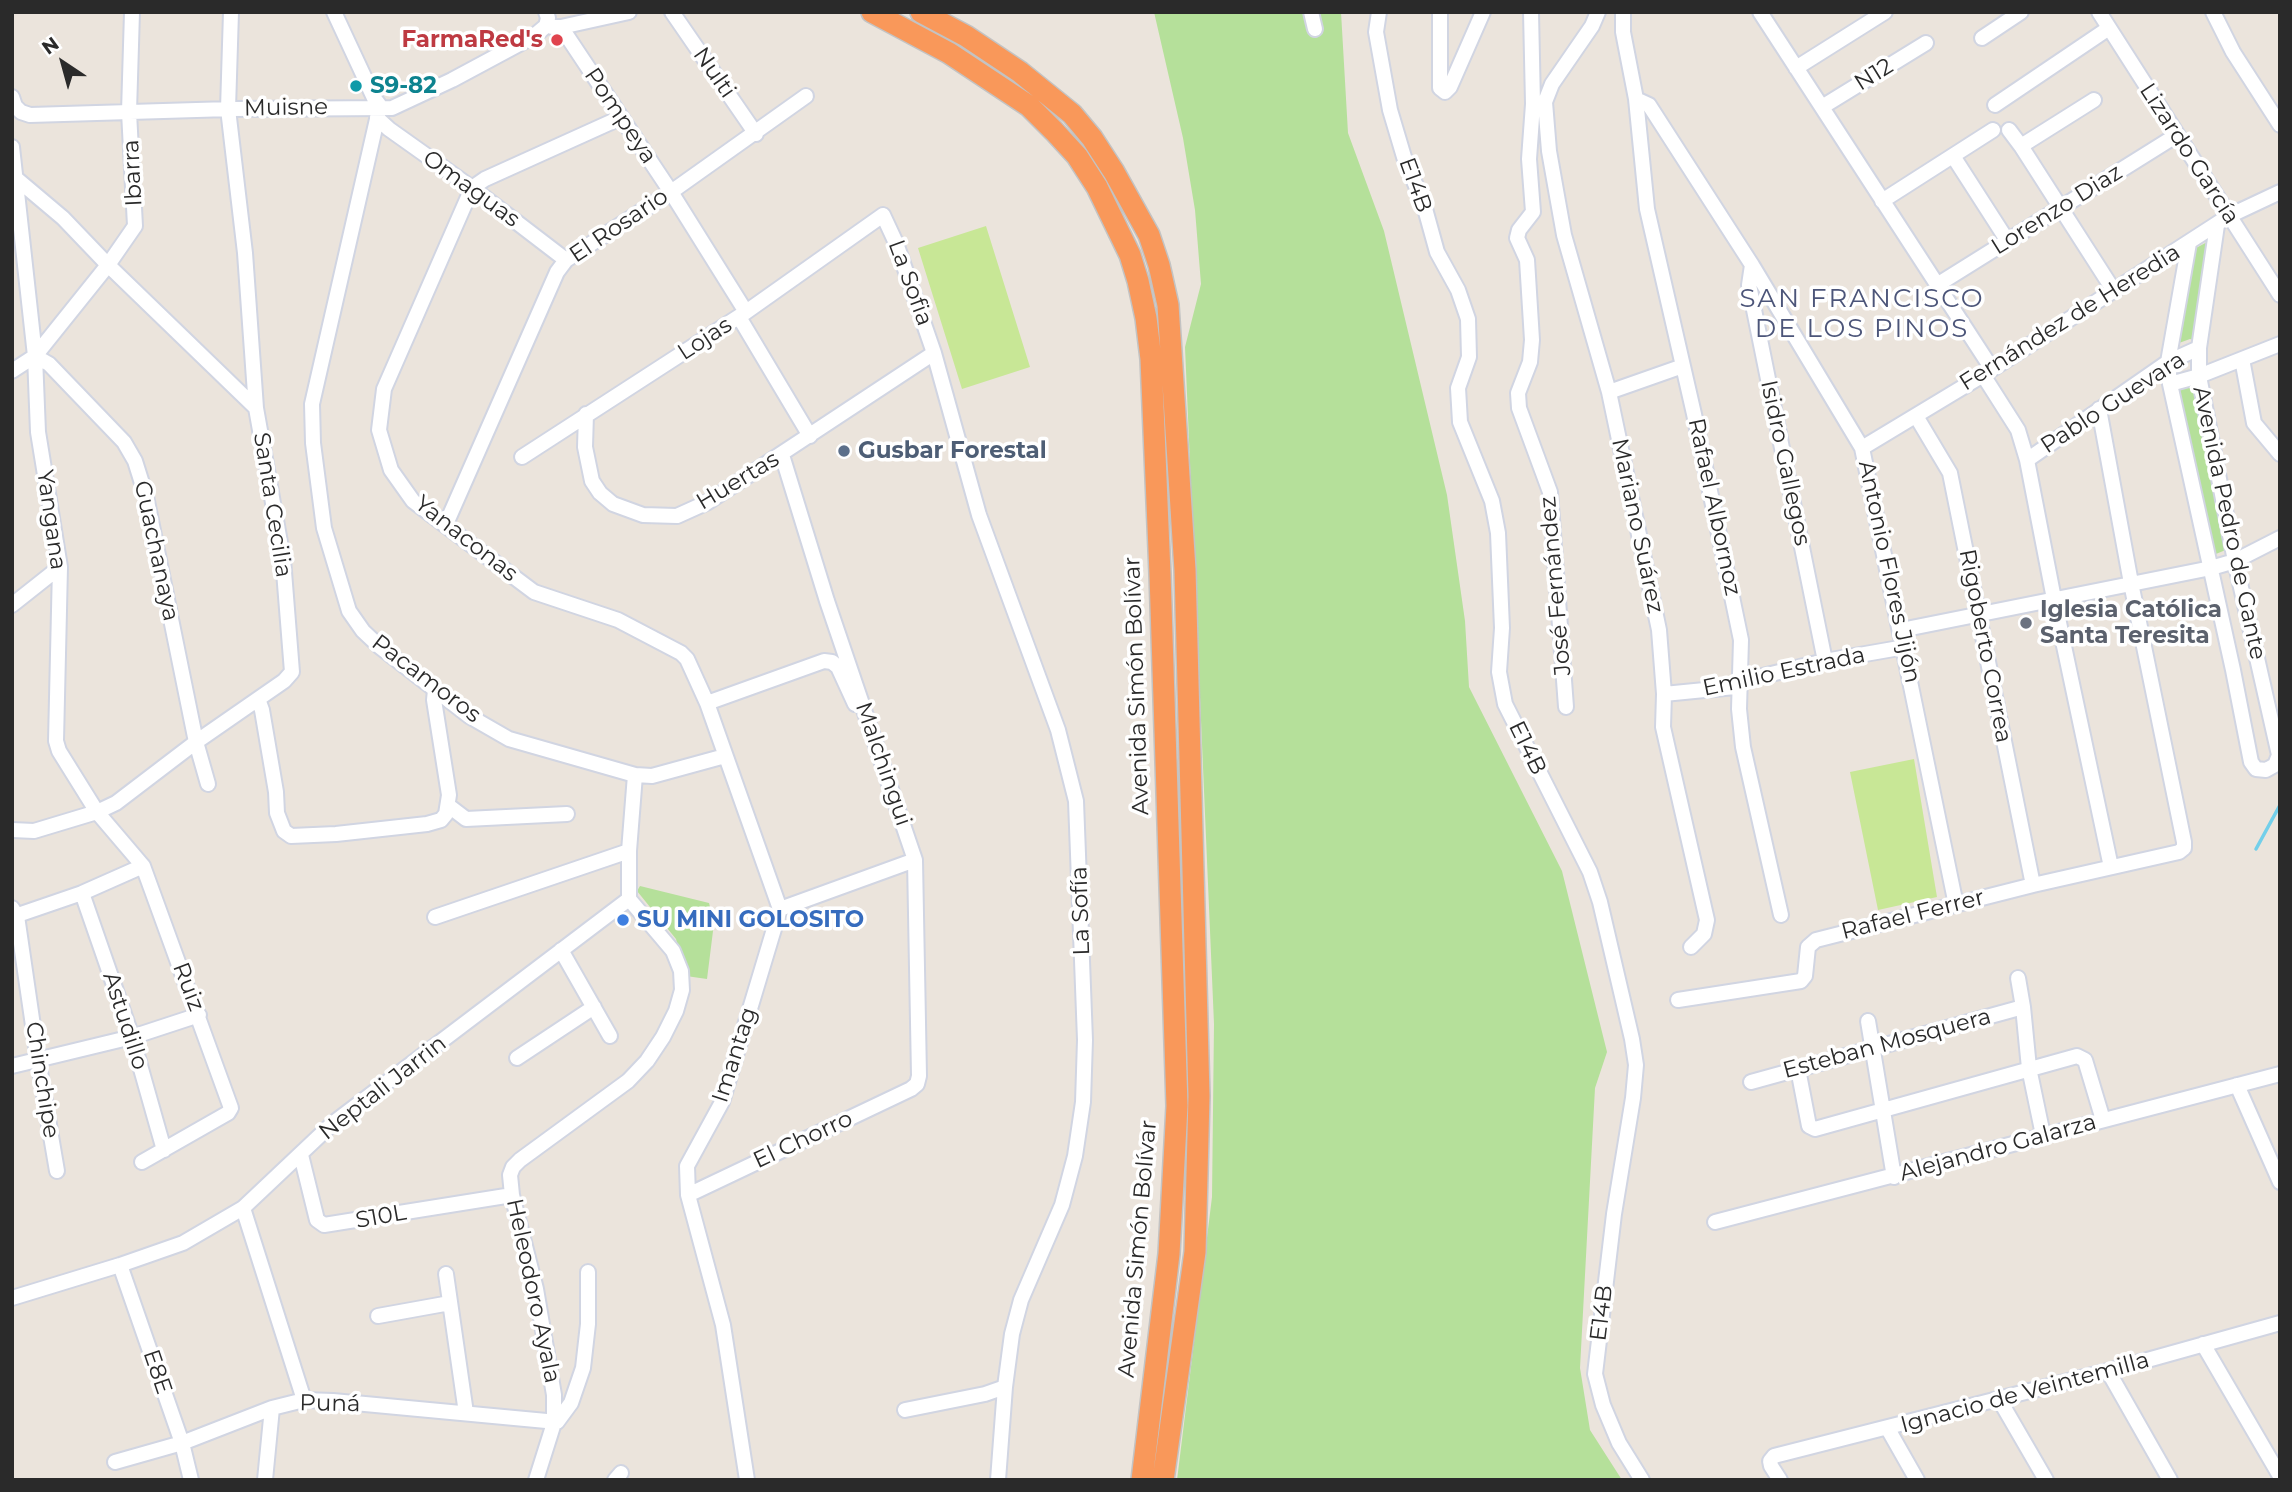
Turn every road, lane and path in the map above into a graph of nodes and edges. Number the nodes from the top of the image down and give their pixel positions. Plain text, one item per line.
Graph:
1 (132, 12) edge
2 (231, 12) edge
3 (334, 12) edge
4 (629, 12) edge
5 (672, 12) edge
6 (872, 12) edge
7 (921, 12) edge
8 (1311, 12) edge
9 (1379, 12) edge
10 (1440, 12) edge
11 (1483, 12) edge
12 (1531, 12) edge
13 (1623, 12) edge
14 (1760, 12) edge
15 (1885, 12) edge
16 (2021, 12) edge
17 (2099, 12) edge
18 (2213, 12) edge
19 (1594, 17) edge
20 (551, 22) edge
21 (2109, 28) junction
22 (1315, 29) dead end
23 (1982, 38) dead end
24 (1926, 43) dead end
25 (1797, 68) junction
26 (806, 96) dead end
27 (12, 97) edge
28 (1636, 99) junction
29 (2094, 100) dead end
30 (1539, 103) junction
31 (1995, 105) dead end
32 (1822, 107) junction
33 (228, 109) junction
34 (129, 112) junction
35 (379, 112) junction
36 (620, 118) junction
37 (2280, 125) edge
38 (1993, 130) dead end
39 (2009, 131) dead end
40 (755, 134) junction
41 (2177, 135) junction
42 (2021, 146) junction
43 (12, 148) edge
44 (1953, 156) junction
45 (14, 176) edge
46 (472, 188) junction
47 (671, 192) junction
48 (2280, 192) edge
49 (1882, 201) junction
50 (2060, 208) junction
51 (883, 215) joint
52 (2223, 220) junction
53 (2007, 240) junction
54 (2189, 243) junction
55 (566, 260) junction
56 (108, 265) junction
57 (1752, 265) junction
58 (1937, 285) junction
59 (2114, 291) junction
60 (2280, 295) edge
61 (743, 314) junction
62 (2280, 344) edge
63 (2199, 348) junction
64 (934, 353) junction
65 (35, 356) junction
66 (2242, 359) junction
67 (2168, 362) junction
68 (1684, 366) junction
69 (12, 371) edge
70 (1987, 372) junction
71 (2199, 376) junction
72 (2170, 384) junction
73 (1609, 392) junction
74 (257, 408) junction
75 (2099, 409) junction
76 (586, 414) junction
77 (1916, 416) junction
78 (810, 436) junction
79 (1863, 448) junction
80 (2280, 454) edge
81 (782, 455) junction
82 (522, 457) dead end
83 (2027, 460) junction
84 (446, 524) junction
85 (2278, 542) edge
86 (2235, 561) junction
87 (60, 568) junction
88 (2211, 568) junction
89 (2131, 583) junction
90 (2054, 599) junction
91 (12, 605) edge
92 (1978, 615) junction
93 (1902, 630) junction
94 (1905, 647) junction
95 (1825, 661) junction
96 (1741, 684) junction
97 (435, 690) junction
98 (1664, 694) junction
99 (258, 699) junction
100 (707, 703) junction
101 (1566, 707) dead end
102 (865, 709) junction
103 (196, 742) junction
104 (725, 756) junction
105 (635, 775) junction
106 (208, 784) dead end
107 (449, 806) junction
108 (97, 812) junction
109 (567, 814) dead end
110 (12, 830) edge
111 (629, 852) junction
112 (915, 860) junction
113 (143, 866) junction
114 (2111, 867) junction
115 (2033, 885) junction
116 (82, 893) junction
117 (629, 899) junction
118 (1956, 905) junction
119 (780, 909) junction
120 (14, 913) edge
121 (1781, 915) dead end
122 (435, 917) dead end
123 (1691, 947) dead end
124 (562, 950) junction
125 (2018, 978) dead end
126 (1678, 1000) dead end
127 (594, 1007) junction
128 (2023, 1007) junction
129 (199, 1015) junction
130 (1868, 1021) dead end
131 (610, 1036) dead end
132 (132, 1037) junction
133 (1873, 1048) junction
134 (517, 1058) dead end
135 (38, 1060) junction
136 (12, 1066) edge
137 (2029, 1068) junction
138 (1798, 1069) junction
139 (2280, 1074) edge
140 (1751, 1082) dead end
141 (917, 1084) joint
142 (2237, 1085) junction
143 (1882, 1111) junction
144 (2103, 1120) junction
145 (2043, 1135) junction
146 (164, 1150) junction
147 (301, 1155) junction
148 (142, 1163) dead end
149 (57, 1171) dead end
150 (1894, 1177) junction
151 (2280, 1181) edge
152 (512, 1195) junction
153 (688, 1195) junction
154 (243, 1208) junction
155 (1716, 1222) dead end
156 (120, 1265) junction
157 (588, 1272) dead end
158 (446, 1274) dead end
159 (12, 1298) edge
160 (450, 1303) junction
161 (378, 1315) dead end
162 (2280, 1323) edge
163 (2203, 1344) junction
164 (2108, 1371) junction
165 (1005, 1387) junction
166 (1998, 1399) junction
167 (304, 1400) junction
168 (272, 1408) junction
169 (905, 1410) dead end
170 (466, 1413) junction
171 (554, 1423) junction
172 (1888, 1429) junction
173 (182, 1443) junction
174 (115, 1462) dead end
175 (2280, 1476) edge
176 (191, 1480) edge
177 (265, 1480) edge
178 (536, 1480) edge
179 (747, 1480) edge
180 (998, 1480) edge
181 (1142, 1480) edge
182 (1163, 1480) edge
183 (1642, 1480) edge
184 (1780, 1480) edge
185 (1917, 1480) edge
186 (2046, 1480) edge
187 (2170, 1480) edge

1 - 34 street, Ibarra
2 - 33 street, Santa Cecilia
3 - 35 street, Omaguas
4 - 20 street, Muisne
5 - 40 street, Nulti
6 - 181 highway, Avenida Simón Bolívar
7 - 182 highway
8 - 22 street
9 - 183 street, E14B
10 - 11 street
12 - 30 street, Mariano Suárez
13 - 28 street
14 - 25 street
15 - 25 street
16 - 23 street
17 - 21 street, Lizardo García
18 - 37 street
19 - 30 street, José Fernández
20 - 35 street, Muisne
20 - 36 street, Pompeya
21 - 31 street
21 - 41 street, Lizardo García
24 - 32 street, N12
25 - 32 street
26 - 40 street, El Rosario
27 - 34 street, Muisne
28 - 57 street, Antonio Flores Jijón
28 - 68 street, Rafael Albornoz
29 - 42 street
30 - 73 street, Mariano Suárez
30 - 101 street, José Fernández
32 - 49 street
33 - 34 street, Muisne
33 - 35 street, Muisne
33 - 74 street, Santa Cecilia
34 - 56 street, Ibarra
35 - 46 street, Omaguas
35 - 97 street, Pacamoros
36 - 46 street
36 - 47 street, Pompeya
38 - 44 street
39 - 42 street
40 - 47 street, El Rosario
41 - 50 street, Lorenzo Diaz
41 - 52 street, Lizardo García
42 - 50 street
43 - 45 street, Yangana
44 - 49 street
44 - 53 street
45 - 56 street
45 - 65 street, Yangana
46 - 55 street, Omaguas
46 - 84 street, Yanaconas
47 - 55 street, El Rosario
47 - 61 street, Pompeya
48 - 52 street, Fernández de Heredia
49 - 58 street
50 - 53 street, Lorenzo Diaz
50 - 59 street
51 - 61 street, Lojas
51 - 64 street, La Sofia
52 - 54 street, Fernández de Heredia
52 - 60 street, Lizardo García
52 - 63 street, Avenida Pedro de Gante
53 - 58 street, Lorenzo Diaz
54 - 59 street, Fernández de Heredia
54 - 67 street, Avenida Pedro de Gante
55 - 84 street, El Rosario
56 - 65 street, Ibarra
56 - 74 street
57 - 79 street, Antonio Flores Jijón
57 - 95 street, Isidro Gallegos
58 - 70 street
59 - 70 street, Fernández de Heredia
61 - 76 street, Lojas
61 - 78 street, Pompeya
62 - 66 street, Pablo Guevara
63 - 67 street, Pablo Guevara
63 - 71 street, Avenida Pedro de Gante
64 - 78 street, Huertas
64 - 165 street, La Sofía
65 - 69 street, Ibarra
65 - 87 street, Yangana
65 - 103 street, Guachanaya
66 - 71 street, Pablo Guevara
66 - 80 street
67 - 72 street, Avenida Pedro de Gante
67 - 75 street, Pablo Guevara
68 - 73 street
68 - 96 street, Rafael Albornoz
70 - 77 street, Fernández de Heredia
70 - 83 street
71 - 72 street, Pablo Guevara
71 - 86 street, Avenida Pedro de Gante
72 - 88 street, Avenida Pedro de Gante
73 - 98 street, Mariano Suárez
74 - 99 street, Santa Cecilia
75 - 83 street, Pablo Guevara
75 - 89 street
76 - 81 street, Huertas
76 - 82 street, Lojas
77 - 79 street, Fernández de Heredia
77 - 92 street, Rigoberto Correa
78 - 81 street, Huertas
79 - 93 street, Antonio Flores Jijón
81 - 102 street, Malchingui
83 - 90 street
84 - 100 street, Yanaconas
85 - 86 street
86 - 88 street
86 - 88 street, Avenida Pedro de Gante
87 - 91 street
87 - 108 street, Yangana
88 - 89 street
89 - 90 street
89 - 114 street, Rafael Ferrer
90 - 92 street
90 - 114 street
92 - 93 street
92 - 115 street, Rigoberto Correa
93 - 94 street, Antonio Flores Jijón
94 - 95 street, Emilio Estrada
94 - 118 street, Antonio Flores Jijón
95 - 96 street, Emilio Estrada
96 - 98 street, Emilio Estrada
96 - 121 street, Rafael Albornoz
97 - 105 street, Pacamoros
97 - 107 street
98 - 123 street, Mariano Suárez
99 - 103 street, Santa Cecilia
99 - 107 street
100 - 102 street
100 - 104 street, Yanaconas
102 - 112 street, Malchingui
103 - 106 street, Guachanaya
103 - 108 street, Santa Cecilia
104 - 105 street, Pacamoros
104 - 119 street
105 - 111 street
107 - 109 street
108 - 110 street, Santa Cecilia
108 - 113 street, Yangana
111 - 117 street
111 - 122 street
112 - 119 street
112 - 141 street, Malchingui
113 - 116 street
113 - 129 street, Ruiz
114 - 115 street, Rafael Ferrer
115 - 118 street, Rafael Ferrer
116 - 120 street
116 - 132 street, Astudillo
117 - 124 street, Neptali Jarrin
117 - 152 street, Heleodoro Ayala
118 - 126 street, Rafael Ferrer
119 - 153 street, Imantag
120 - 135 street, Chinchipe
124 - 127 street
124 - 147 street, Neptali Jarrin
125 - 128 street
127 - 131 street
127 - 134 street
128 - 133 street, Esteban Mosquera
128 - 137 street
129 - 132 street
129 - 146 street, Ruiz
130 - 133 street
132 - 135 street
132 - 146 street, Astudillo
133 - 138 street, Esteban Mosquera
133 - 143 street
135 - 136 street
135 - 149 street, Chinchipe
137 - 143 street
137 - 144 street
137 - 145 street
138 - 140 street, Esteban Mosquera
138 - 143 street
139 - 142 street, Alejandro Galarza
141 - 153 street, El Chorro
142 - 144 street, Alejandro Galarza
142 - 151 street
143 - 150 street
144 - 145 street, Alejandro Galarza
145 - 150 street, Alejandro Galarza
146 - 148 street
147 - 152 street, S10L
147 - 154 street, Neptali Jarrin
150 - 155 street, Alejandro Galarza
152 - 171 street, Heleodoro Ayala
153 - 179 street, Imantag
154 - 156 street, Neptali Jarrin
154 - 167 street
156 - 159 street, Neptali Jarrin
156 - 173 street, E8E
157 - 171 street
158 - 160 street
160 - 161 street
160 - 170 street
162 - 163 street, Ignacio de Veintemilla
163 - 164 street, Ignacio de Veintemilla
163 - 175 street
164 - 166 street, Ignacio de Veintemilla
164 - 187 street
165 - 169 street
165 - 180 street, La Sofía
166 - 172 street, Ignacio de Veintemilla
166 - 186 street
167 - 168 street, Puná
167 - 170 street, Puná
168 - 173 street, Puná
168 - 177 street
170 - 171 street, Puná
171 - 178 street, Heleodoro Ayala
172 - 184 street, Ignacio de Veintemilla
172 - 185 street
173 - 174 street, Puná
173 - 176 street, E8E

